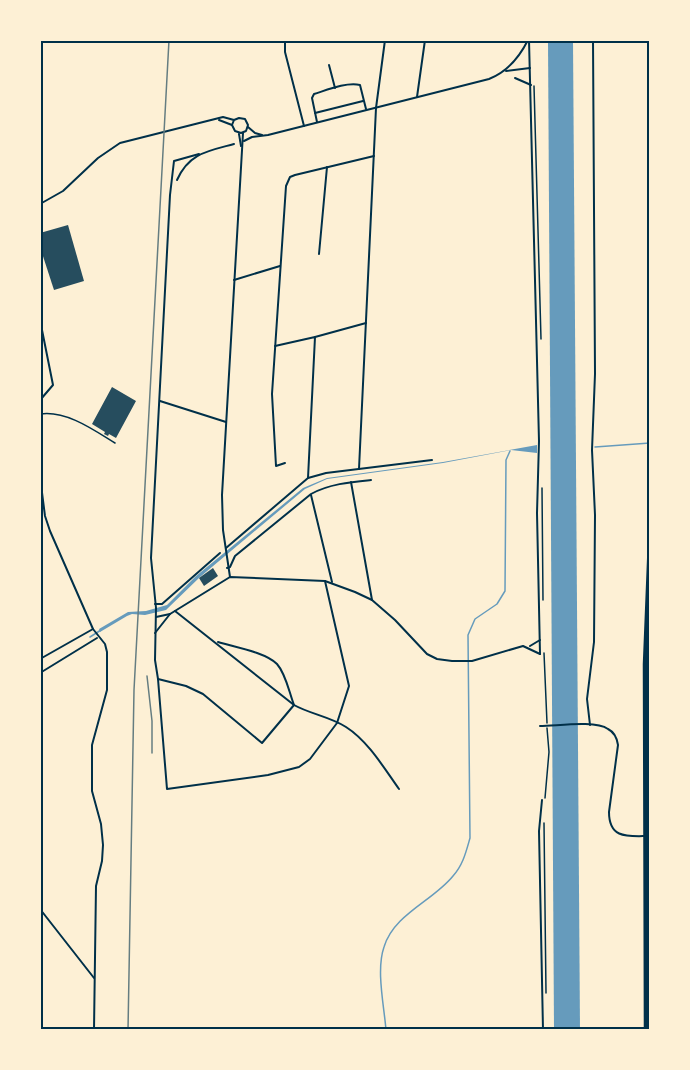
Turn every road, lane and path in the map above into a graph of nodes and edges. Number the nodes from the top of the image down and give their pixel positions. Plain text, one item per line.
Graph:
1 (285, 40) edge
2 (385, 40) edge
3 (425, 40) edge
4 (528, 40) edge
5 (593, 40) edge
6 (329, 65) dead end
7 (530, 68) junction
8 (504, 71) junction
9 (515, 78) dead end
10 (531, 85) junction
11 (335, 88) junction
12 (535, 88) dead end
13 (417, 97) junction
14 (363, 101) junction
15 (376, 108) junction
16 (366, 110) junction
17 (315, 113) junction
18 (216, 119) junction
19 (234, 120) junction
20 (317, 122) junction
21 (232, 125) junction
22 (304, 126) junction
23 (248, 127) junction
24 (244, 132) junction
25 (239, 133) junction
26 (268, 135) junction
27 (252, 137) junction
28 (244, 141) junction
29 (234, 144) dead end
30 (242, 149) junction
31 (199, 154) junction
32 (374, 156) junction
33 (327, 167) junction
34 (177, 180) dead end
35 (40, 204) edge
36 (319, 254) dead end
37 (280, 266) junction
38 (234, 280) junction
39 (40, 320) edge
40 (366, 323) junction
41 (315, 337) junction
42 (541, 341) dead end
43 (275, 346) junction
44 (159, 401) junction
45 (41, 414) edge
46 (226, 422) junction
47 (115, 443) dead end
48 (432, 460) dead end
49 (285, 463) dead end
50 (359, 469) junction
51 (40, 477) edge
52 (308, 478) junction
53 (371, 480) dead end
54 (542, 480) dead end
55 (351, 483) junction
56 (311, 494) junction
57 (50, 531) junction
58 (45, 533) dead end
59 (650, 539) edge
60 (226, 549) junction
61 (220, 553) dead end
62 (228, 567) junction
63 (230, 578) junction
64 (325, 581) junction
65 (332, 582) junction
66 (372, 600) junction
67 (155, 604) junction
68 (543, 605) dead end
69 (175, 611) junction
70 (170, 614) junction
71 (155, 616) junction
72 (96, 633) junction
73 (155, 633) junction
74 (540, 640) junction
75 (215, 641) junction
76 (529, 647) junction
77 (544, 651) dead end
78 (40, 658) edge
79 (40, 673) edge
80 (158, 679) junction
81 (294, 705) junction
82 (337, 723) junction
83 (590, 725) junction
84 (540, 726) dead end
85 (549, 726) junction
86 (399, 789) dead end
87 (543, 801) joint
88 (544, 819) dead end
89 (650, 836) edge
90 (40, 909) edge
91 (94, 978) junction
92 (546, 995) dead end
93 (94, 1029) edge
94 (543, 1029) edge
95 (646, 1029) edge

1 - 22 street
2 - 15 street
3 - 13 street
4 - 7 street
4 - 8 street
5 - 83 street
6 - 11 street
7 - 8 street
7 - 10 street
8 - 13 street
9 - 10 street
10 - 74 street
11 - 14 street
11 - 17 street
12 - 42 path
13 - 15 street
14 - 16 street
14 - 17 street
15 - 16 street
15 - 32 street
16 - 20 street
17 - 20 street
18 - 19 street
18 - 21 street
18 - 35 street
19 - 21 street
19 - 23 street
20 - 22 street
21 - 25 street
22 - 26 street
23 - 24 street
23 - 26 street
24 - 25 street
24 - 27 street
24 - 28 street
25 - 30 street
26 - 27 street
27 - 28 street
28 - 30 street
29 - 31 street
30 - 38 street
31 - 34 street
31 - 44 street
32 - 33 street
32 - 40 street
33 - 36 street
33 - 37 street
37 - 38 street
37 - 43 street
38 - 46 street
39 - 45 street
40 - 41 street
40 - 50 street
41 - 43 street
41 - 52 street
43 - 49 street
44 - 46 street
44 - 67 street
45 - 47 lane
46 - 60 street
48 - 50 street
50 - 52 street
51 - 57 street
52 - 60 street
53 - 55 street
54 - 68 path
55 - 56 street
55 - 66 street
56 - 62 street
56 - 65 street
57 - 58 street
57 - 72 street
59 - 95 highway
60 - 62 street
61 - 67 street
62 - 63 street
63 - 64 street
63 - 69 street
64 - 65 street
64 - 82 street
65 - 66 street
66 - 76 street
67 - 71 street
69 - 70 street
69 - 75 street
70 - 71 street
70 - 73 street
71 - 73 street
72 - 78 street
72 - 79 street
72 - 91 street
73 - 80 street
74 - 76 street
74 - 76 street
75 - 81 street
75 - 81 street
77 - 85 path
80 - 81 street
80 - 82 street
81 - 82 street
82 - 86 street
83 - 85 street
83 - 89 street
84 - 85 street
85 - 87 path
87 - 94 street
88 - 92 path
90 - 91 street
91 - 93 street

